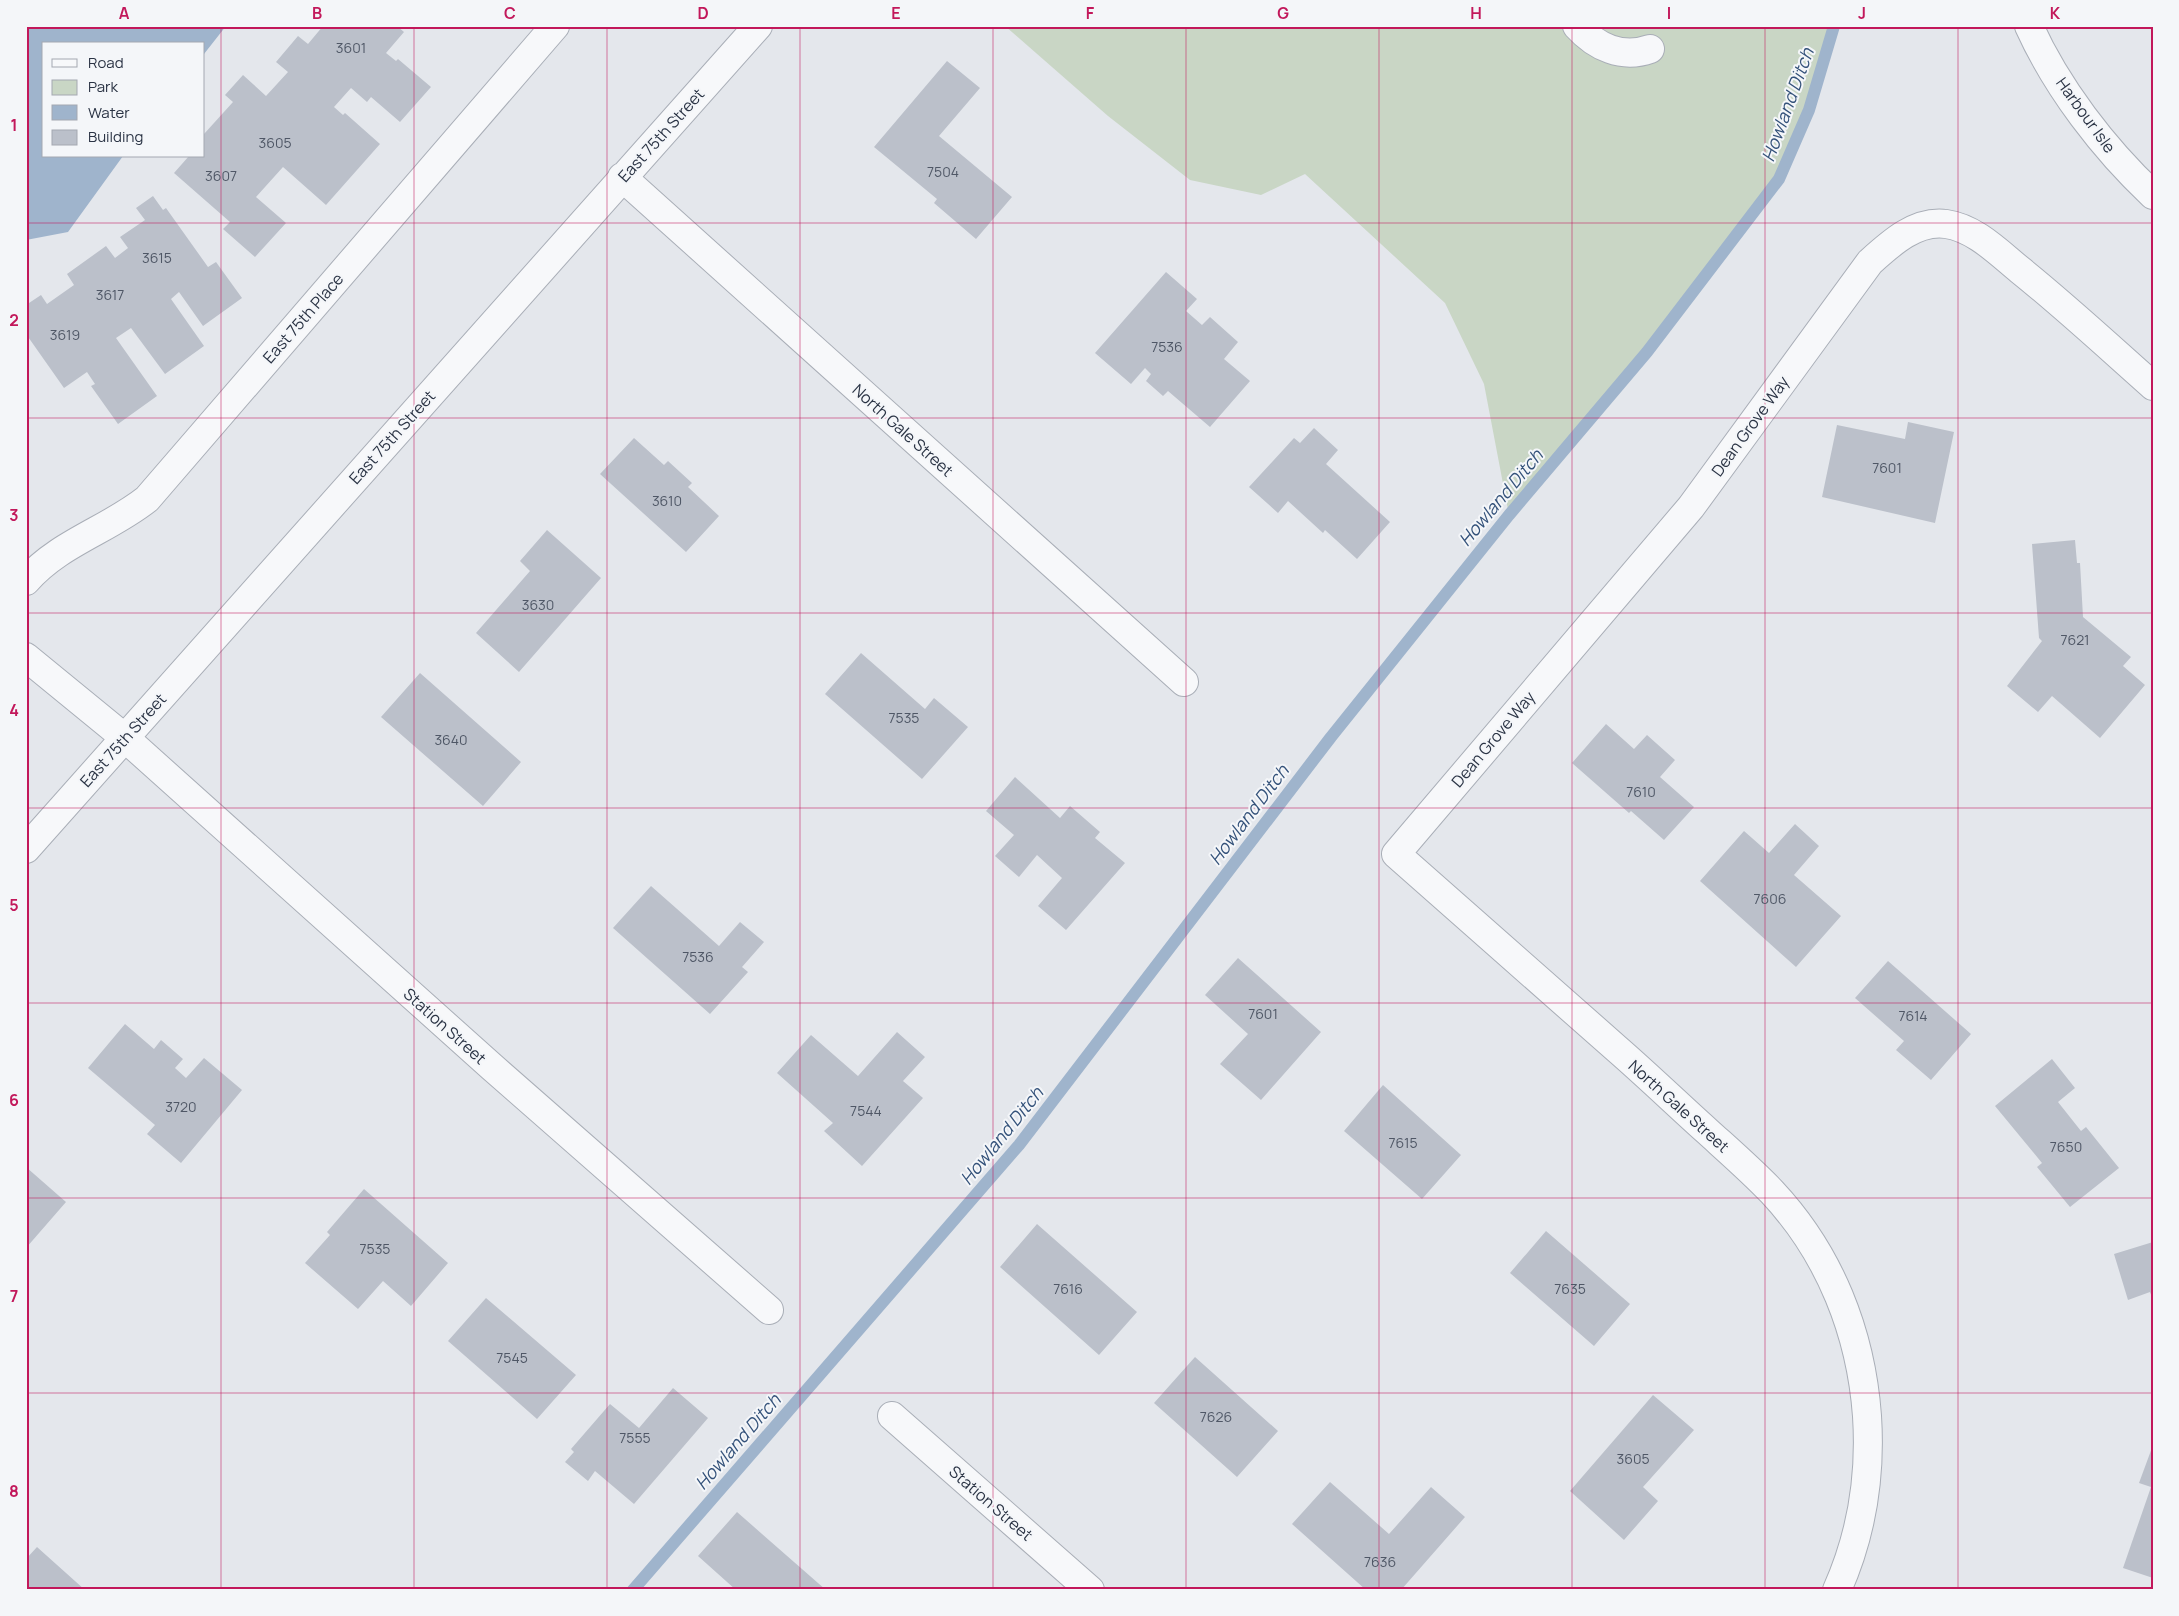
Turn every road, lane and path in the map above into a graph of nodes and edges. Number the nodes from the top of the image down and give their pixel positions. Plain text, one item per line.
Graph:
1 (555, 26) edge
2 (758, 26) edge
3 (1577, 26) edge
4 (2029, 26) edge
5 (1650, 49) dead end
6 (622, 177) junction
7 (2153, 196) edge
8 (2153, 386) edge
9 (26, 581) edge
10 (26, 657) edge
11 (1184, 682) dead end
12 (125, 738) junction
13 (26, 849) edge
14 (1396, 854) joint
15 (769, 1310) dead end
16 (892, 1416) dead end
17 (1090, 1590) edge
18 (1838, 1590) edge

1 - 9 street, East 75th Place
2 - 6 street, East 75th Street
3 - 5 street
4 - 7 street, Harbour Isle
6 - 11 street, North Gale Street
6 - 12 street, East 75th Street
8 - 14 street, Dean Grove Way
10 - 12 street, Station Street
12 - 13 street, East 75th Street
12 - 15 street, Station Street
14 - 18 street, North Gale Street
16 - 17 street, Station Street

